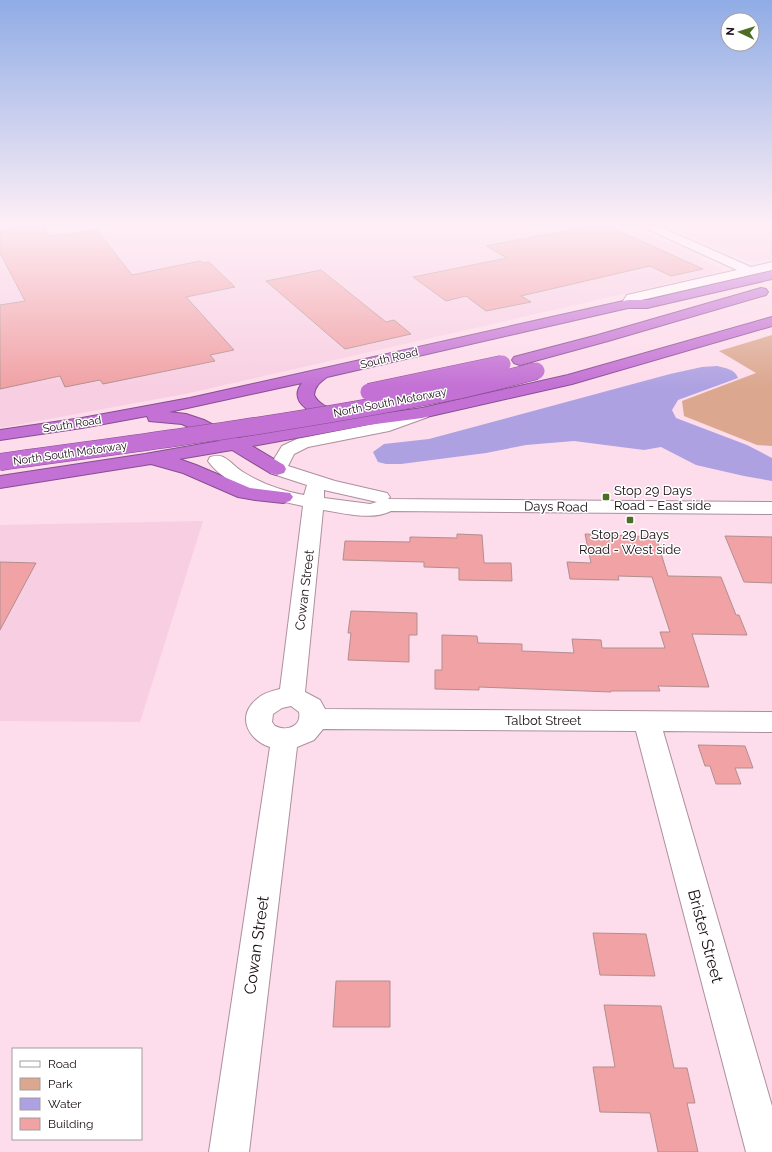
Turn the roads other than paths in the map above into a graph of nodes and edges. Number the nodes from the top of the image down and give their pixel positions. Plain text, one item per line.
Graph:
1 (711, 280) edge
2 (751, 280) edge
3 (772, 289) edge
4 (772, 302) edge
5 (628, 304) junction
6 (772, 320) edge
7 (628, 345) dead end
8 (614, 350) dead end
9 (592, 356) dead end
10 (543, 369) dead end
11 (323, 372) junction
12 (422, 413) junction
13 (368, 420) junction
14 (82, 423) junction
15 (46, 428) junction
16 (210, 428) junction
17 (0, 435) edge
18 (235, 444) junction
19 (0, 447) edge
20 (213, 455) junction
21 (145, 460) junction
22 (0, 462) edge
23 (277, 469) junction
24 (42, 476) junction
25 (0, 482) edge
26 (315, 493) junction
27 (283, 497) junction
28 (772, 508) edge
29 (292, 697) junction
30 (314, 719) junction
31 (647, 721) junction
32 (772, 722) edge
33 (285, 739) junction
34 (229, 1152) edge
35 (766, 1152) edge

1 - 5 street, South Road
2 - 5 highway
3 - 19 highway, North South Motorway, bridge
4 - 7 highway
5 - 11 highway, South Road
6 - 12 highway
8 - 9 highway
10 - 22 highway, North South Motorway, bridge
11 - 13 highway
11 - 14 highway, South Road
11 - 16 highway
12 - 13 highway
12 - 23 street
13 - 18 highway
14 - 15 highway, South Road
14 - 16 highway
15 - 17 highway, South Road
15 - 24 highway
16 - 18 highway
16 - 20 highway
18 - 20 highway
18 - 23 highway
20 - 21 highway
20 - 27 street, Days Road
21 - 24 highway
21 - 27 highway
23 - 26 street, Days Road
24 - 25 highway
26 - 27 street, Days Road
26 - 28 street, Days Road
26 - 29 street, Cowan Street
29 - 30 street
29 - 33 street
30 - 31 street, Talbot Street
30 - 33 street
31 - 32 street, Talbot Street
31 - 35 street, Brister Street
33 - 34 street, Cowan Street

